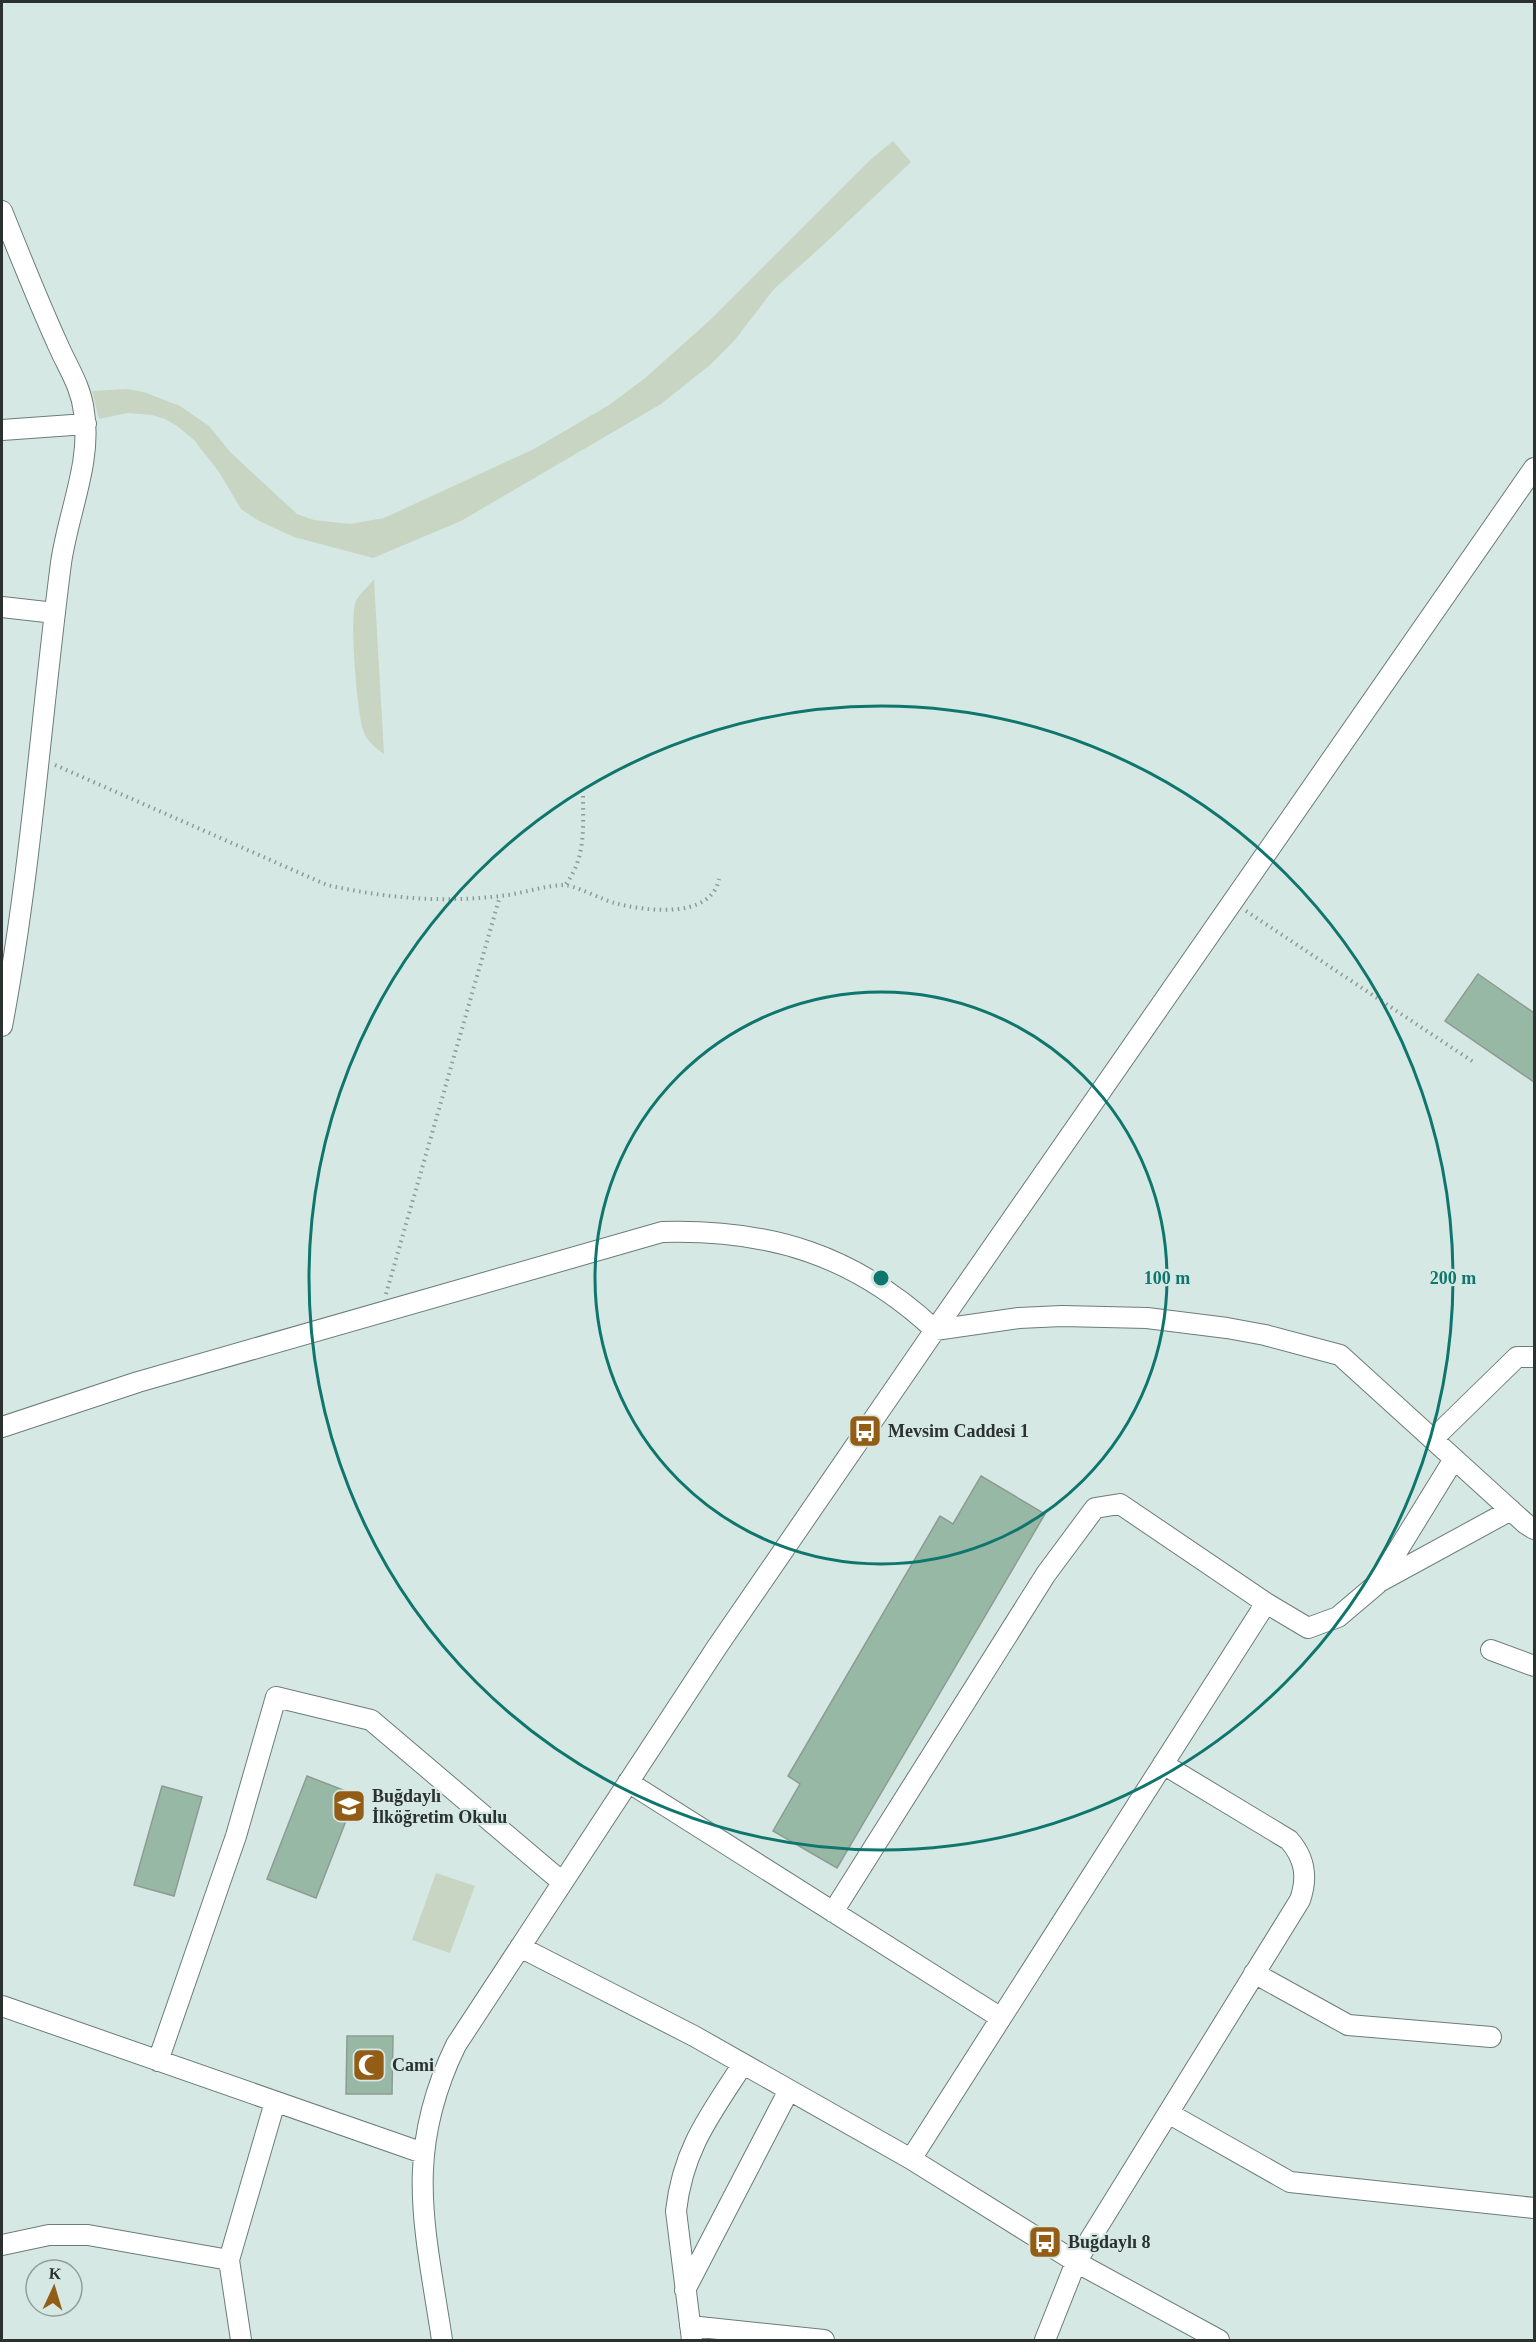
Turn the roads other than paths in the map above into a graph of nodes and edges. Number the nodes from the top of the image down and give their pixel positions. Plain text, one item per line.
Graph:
1 (2, 211) edge
2 (86, 424) junction
3 (2, 430) edge
4 (1534, 468) edge
5 (2, 606) edge
6 (55, 613) junction
7 (2, 1026) edge
8 (935, 1330) junction
9 (1534, 1343) edge
10 (1526, 1357) edge
11 (2, 1427) edge
12 (1433, 1439) junction
13 (1454, 1459) junction
14 (1511, 1510) junction
15 (1534, 1529) edge
16 (1377, 1584) junction
17 (1266, 1602) junction
18 (1491, 1650) dead end
19 (1534, 1666) edge
20 (1163, 1764) junction
21 (628, 1782) junction
22 (562, 1882) junction
23 (833, 1912) junction
24 (520, 1947) junction
25 (1254, 1973) junction
26 (2, 2006) edge
27 (1001, 2018) junction
28 (1491, 2037) dead end
29 (158, 2061) junction
30 (743, 2064) junction
31 (789, 2090) junction
32 (275, 2102) junction
33 (1168, 2113) junction
34 (423, 2153) junction
35 (911, 2159) junction
36 (1534, 2208) edge
37 (2, 2245) edge
38 (229, 2260) junction
39 (1076, 2262) junction
40 (685, 2290) junction
41 (691, 2333) edge
42 (241, 2340) edge
43 (442, 2340) edge
44 (824, 2340) edge
45 (1045, 2340) edge
46 (1220, 2340) edge

1 - 2 street
2 - 3 street
2 - 6 street
4 - 8 street
5 - 6 street
6 - 7 street
8 - 11 street
8 - 12 street
8 - 21 street
9 - 10 street
10 - 12 street
12 - 13 street
13 - 14 street
13 - 16 street
14 - 15 street
14 - 16 street
16 - 17 street
17 - 20 street
17 - 23 street
18 - 19 street
20 - 25 street
20 - 27 street
21 - 22 street
21 - 23 street
22 - 24 street
22 - 29 street
23 - 27 street
24 - 30 street
24 - 34 street
25 - 28 street
25 - 33 street
26 - 29 street
27 - 35 street
29 - 32 street
30 - 31 street
30 - 40 street
31 - 35 street
31 - 40 street
32 - 34 street
32 - 38 street
33 - 36 street
33 - 39 street
34 - 43 street
35 - 39 street
37 - 38 street
38 - 42 street
39 - 45 street
39 - 46 street
40 - 41 street
41 - 44 street

